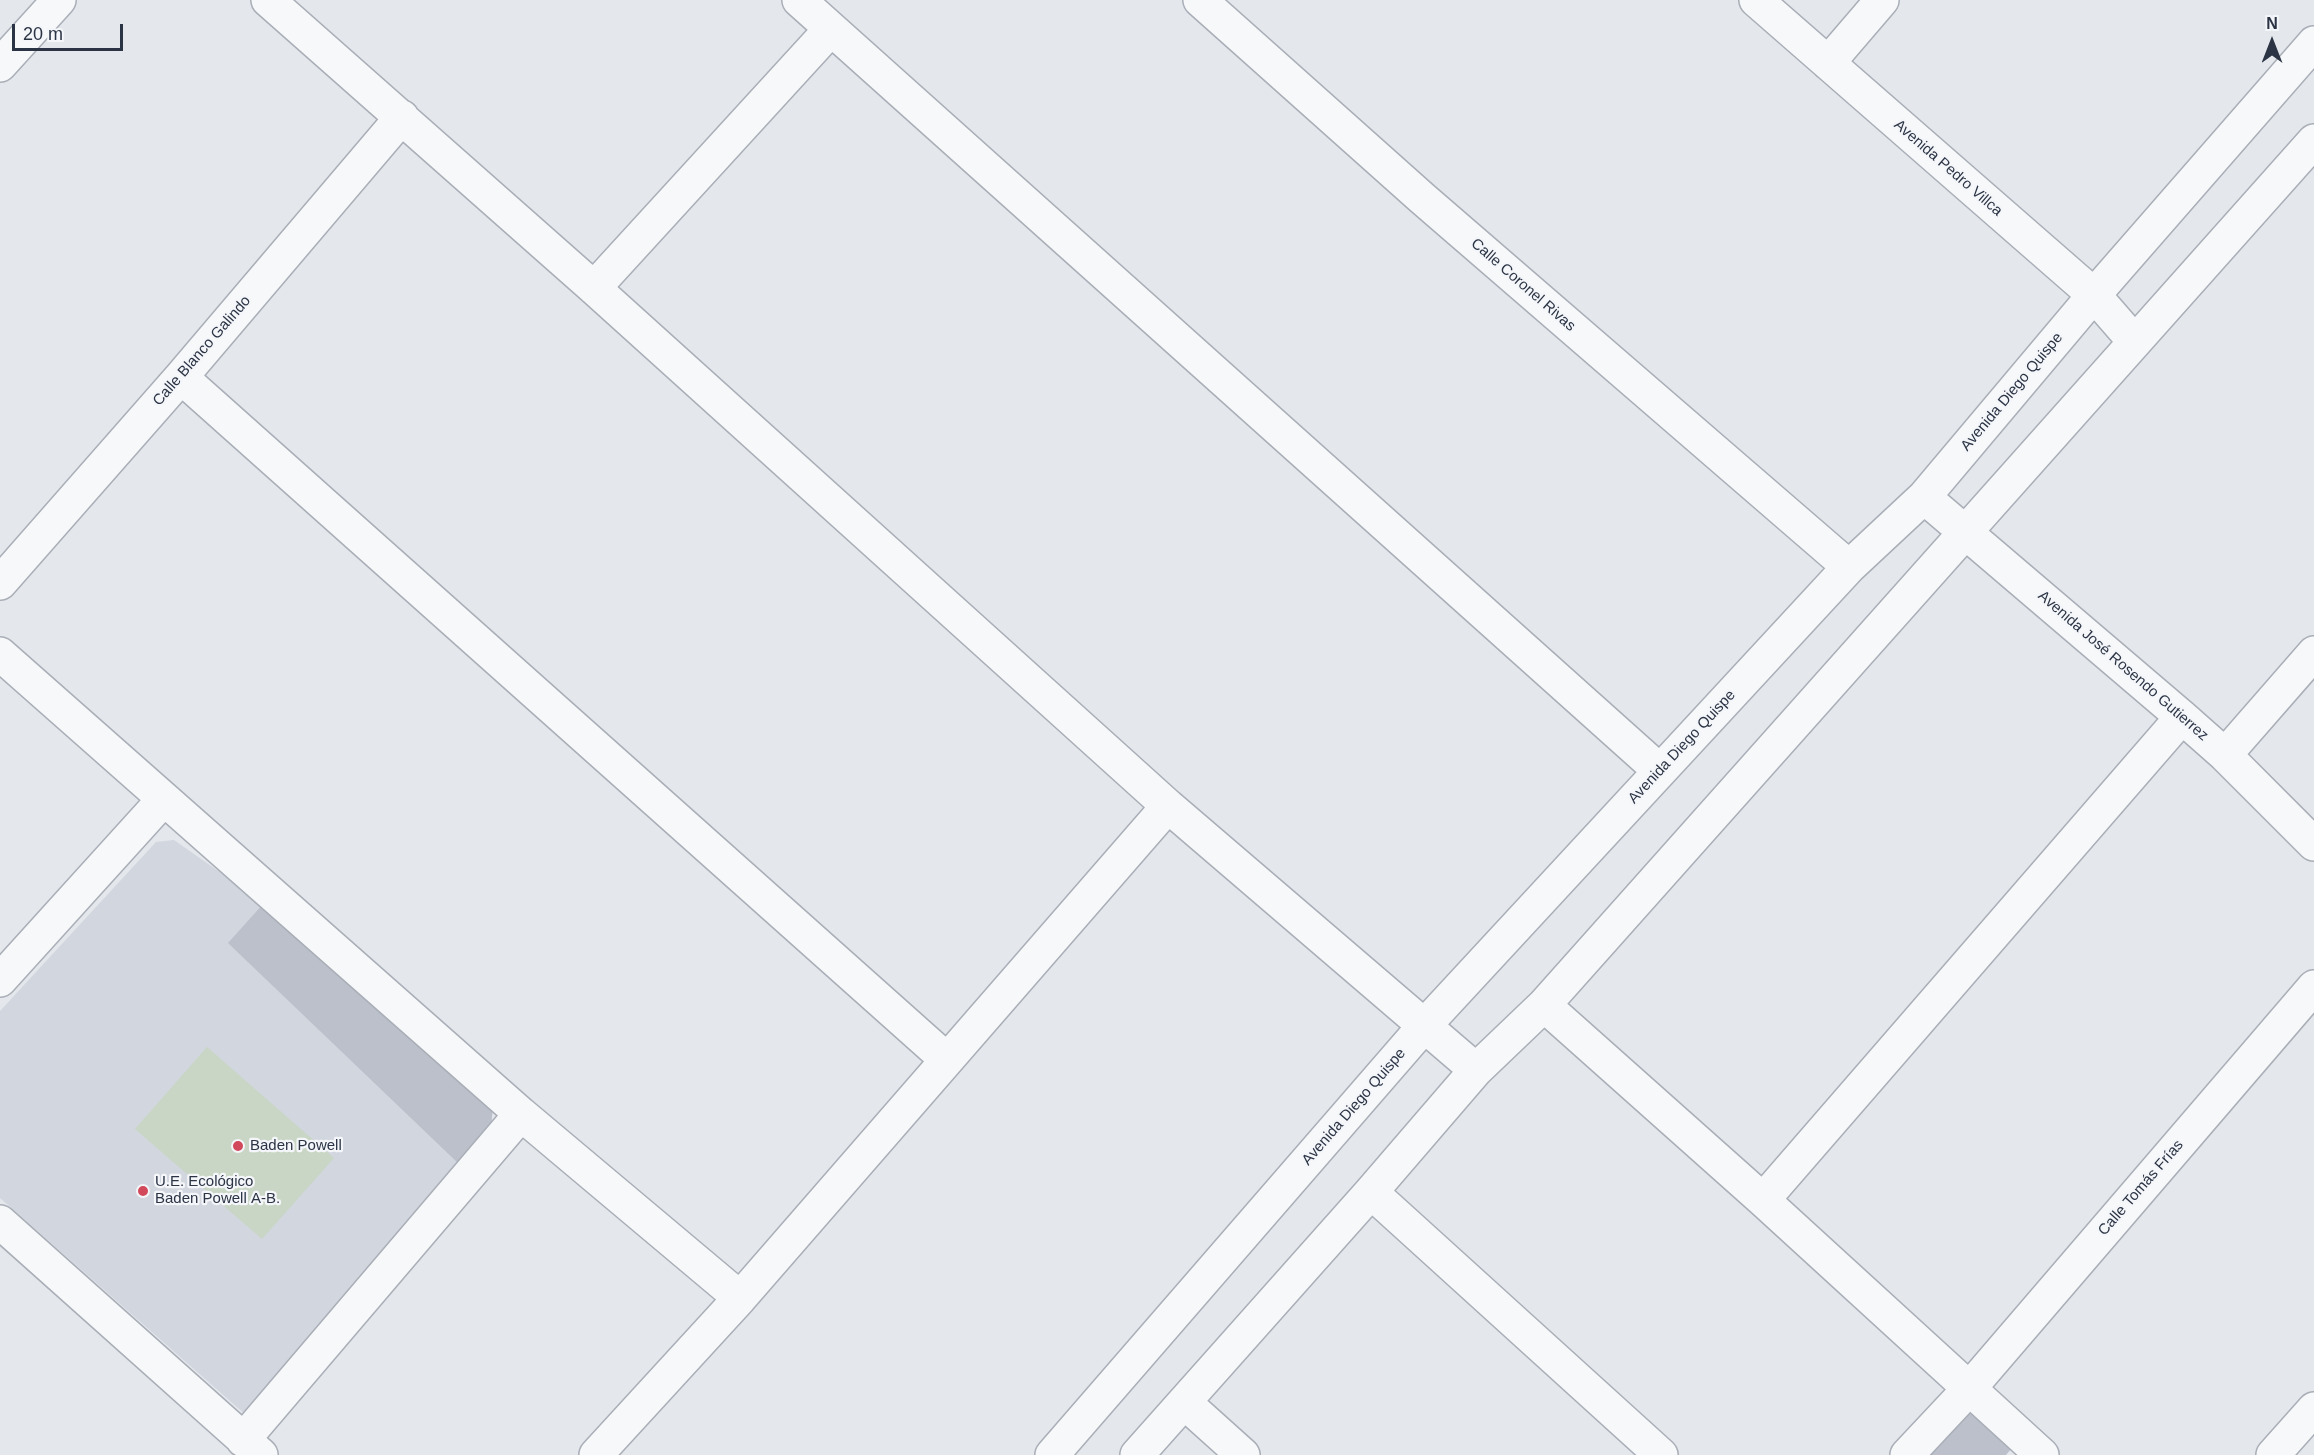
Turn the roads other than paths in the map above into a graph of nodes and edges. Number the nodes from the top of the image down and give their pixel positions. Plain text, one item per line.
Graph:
1 (60, 0) edge
2 (268, 0) edge
3 (799, 0) edge
4 (1200, 0) edge
5 (1756, 0) edge
6 (1882, 0) edge
7 (831, 28) junction
8 (2314, 43) edge
9 (1827, 63) junction
10 (0, 65) edge
11 (402, 117) junction
12 (2314, 141) edge
13 (594, 288) junction
14 (2094, 295) junction
15 (2134, 341) junction
16 (181, 377) junction
17 (1924, 497) junction
18 (1966, 530) junction
19 (1849, 567) junction
20 (0, 583) edge
21 (2314, 653) edge
22 (0, 654) edge
23 (2182, 717) junction
24 (2225, 755) junction
25 (1660, 771) junction
26 (164, 799) junction
27 (1168, 806) junction
28 (2314, 844) edge
29 (0, 980) edge
30 (2314, 987) edge
31 (1544, 1005) junction
32 (1425, 1026) junction
33 (946, 1059) junction
34 (1476, 1070) junction
35 (521, 1114) junction
36 (1371, 1192) junction
37 (1763, 1200) junction
38 (0, 1222) edge
39 (740, 1298) junction
40 (1968, 1390) junction
41 (1185, 1402) junction
42 (2314, 1409) edge
43 (252, 1447) edge
44 (596, 1455) edge
45 (1052, 1455) edge
46 (1137, 1455) edge
47 (1243, 1455) edge
48 (1661, 1455) edge
49 (1907, 1455) edge
50 (2042, 1455) edge
51 (2273, 1455) edge

1 - 10 street
2 - 11 street
3 - 7 street
4 - 19 street, Calle Coronel Rivas
5 - 9 street, Avenida Pedro Villca
6 - 9 street
7 - 13 street
7 - 25 street
8 - 14 street, Avenida Diego Quispe
9 - 14 street, Avenida Pedro Villca
11 - 13 street
11 - 16 street, Calle Blanco Galindo
12 - 15 street
13 - 27 street
14 - 15 street, Avenida Pedro Villca
14 - 17 street, Avenida Diego Quispe
15 - 18 street
16 - 20 street, Calle Blanco Galindo
16 - 33 street
17 - 18 street, Avenida José Rosendo Gutierrez
17 - 19 street, Avenida Diego Quispe
18 - 23 street, Avenida José Rosendo Gutierrez
18 - 31 street
19 - 25 street, Avenida Diego Quispe
21 - 24 street
22 - 26 street
23 - 24 street, Avenida José Rosendo Gutierrez
23 - 37 street
24 - 28 street, Avenida José Rosendo Gutierrez
25 - 32 street, Avenida Diego Quispe
26 - 29 street
26 - 35 street
27 - 32 street
27 - 33 street
30 - 40 street, Calle Tomás Frías
31 - 34 street
31 - 37 street
32 - 34 street
32 - 45 street, Avenida Diego Quispe
33 - 39 street
34 - 36 street
35 - 39 street
35 - 43 street
36 - 41 street
36 - 48 street
37 - 40 street
38 - 43 street
39 - 44 street
40 - 49 street, Calle Tomás Frías
40 - 50 street
41 - 46 street
41 - 47 street
42 - 51 street

